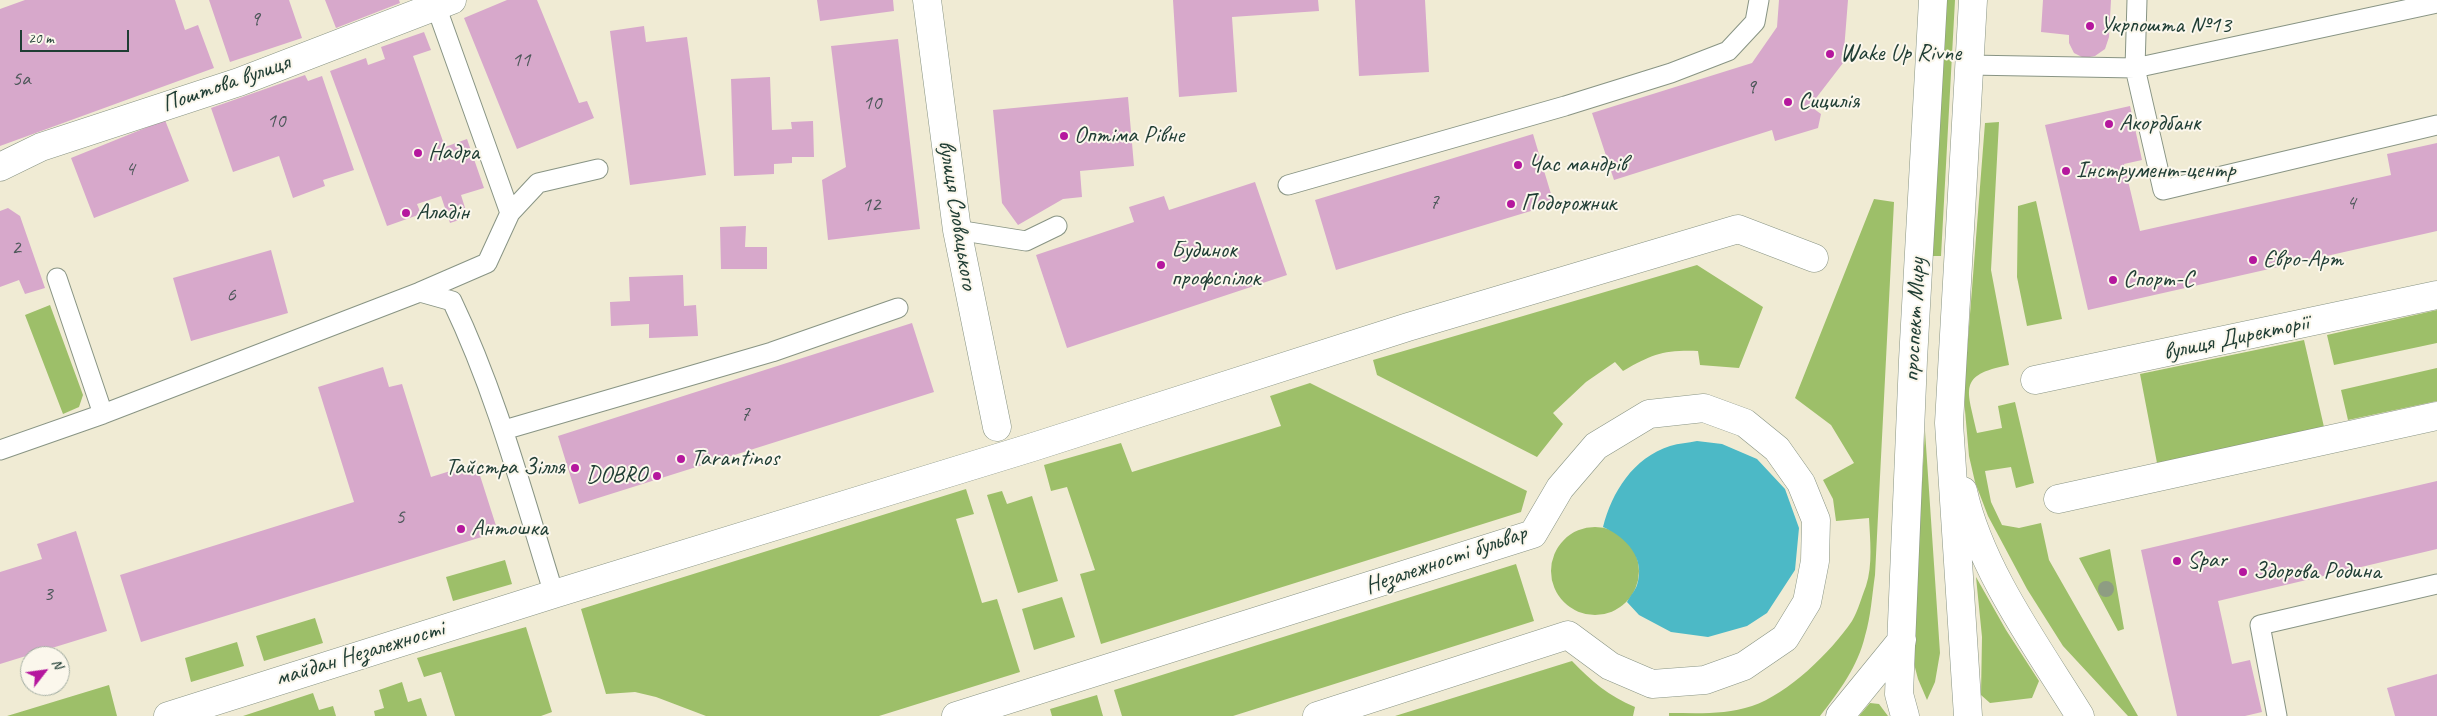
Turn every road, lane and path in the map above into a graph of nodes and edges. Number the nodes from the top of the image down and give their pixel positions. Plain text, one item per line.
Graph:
1 (927, 0) edge
2 (1758, 0) edge
3 (1933, 0) edge
4 (1973, 0) edge
5 (2137, 0) edge
6 (444, 3) edge
7 (2437, 3) edge
8 (1969, 65) junction
9 (2135, 68) junction
10 (2437, 125) edge
11 (0, 167) edge
12 (598, 169) dead end
13 (1288, 185) dead end
14 (510, 213) junction
15 (1056, 226) dead end
16 (957, 230) junction
17 (1814, 258) dead end
18 (57, 278) dead end
19 (420, 292) junction
20 (2437, 295) edge
21 (898, 308) dead end
22 (2035, 380) dead end
23 (103, 414) junction
24 (2437, 416) edge
25 (1948, 423) junction
26 (997, 427) dead end
27 (504, 430) junction
28 (0, 450) edge
29 (2058, 499) dead end
30 (2437, 584) edge
31 (554, 594) junction
32 (1902, 640) junction
33 (168, 716) edge
34 (956, 716) edge
35 (1317, 716) edge
36 (1840, 716) edge
37 (1905, 716) edge
38 (1968, 716) edge
39 (2080, 716) edge
40 (2277, 716) edge

1 - 16 street, вулиця Словацького
2 - 13 lane
3 - 32 street, проспект Миру
4 - 8 street, проспект Миру
5 - 9 lane
6 - 11 street, Поштова вулиця
6 - 14 lane
7 - 9 lane
8 - 9 lane
8 - 25 street, проспект Миру
9 - 10 lane
12 - 14 lane
14 - 19 lane
15 - 16 lane
16 - 26 street, вулиця Словацького
17 - 31 street, майдан Незалежності
18 - 23 lane
19 - 23 lane
19 - 27 lane
20 - 22 street, вулиця Директорії
21 - 27 lane
23 - 28 lane
24 - 29 street
25 - 38 street, проспект Миру
25 - 39 street, проспект Миру
27 - 31 lane
30 - 40 lane
31 - 33 street, майдан Незалежності
32 - 36 street
32 - 37 street, проспект Миру
34 - 35 street, Незалежності бульвар

